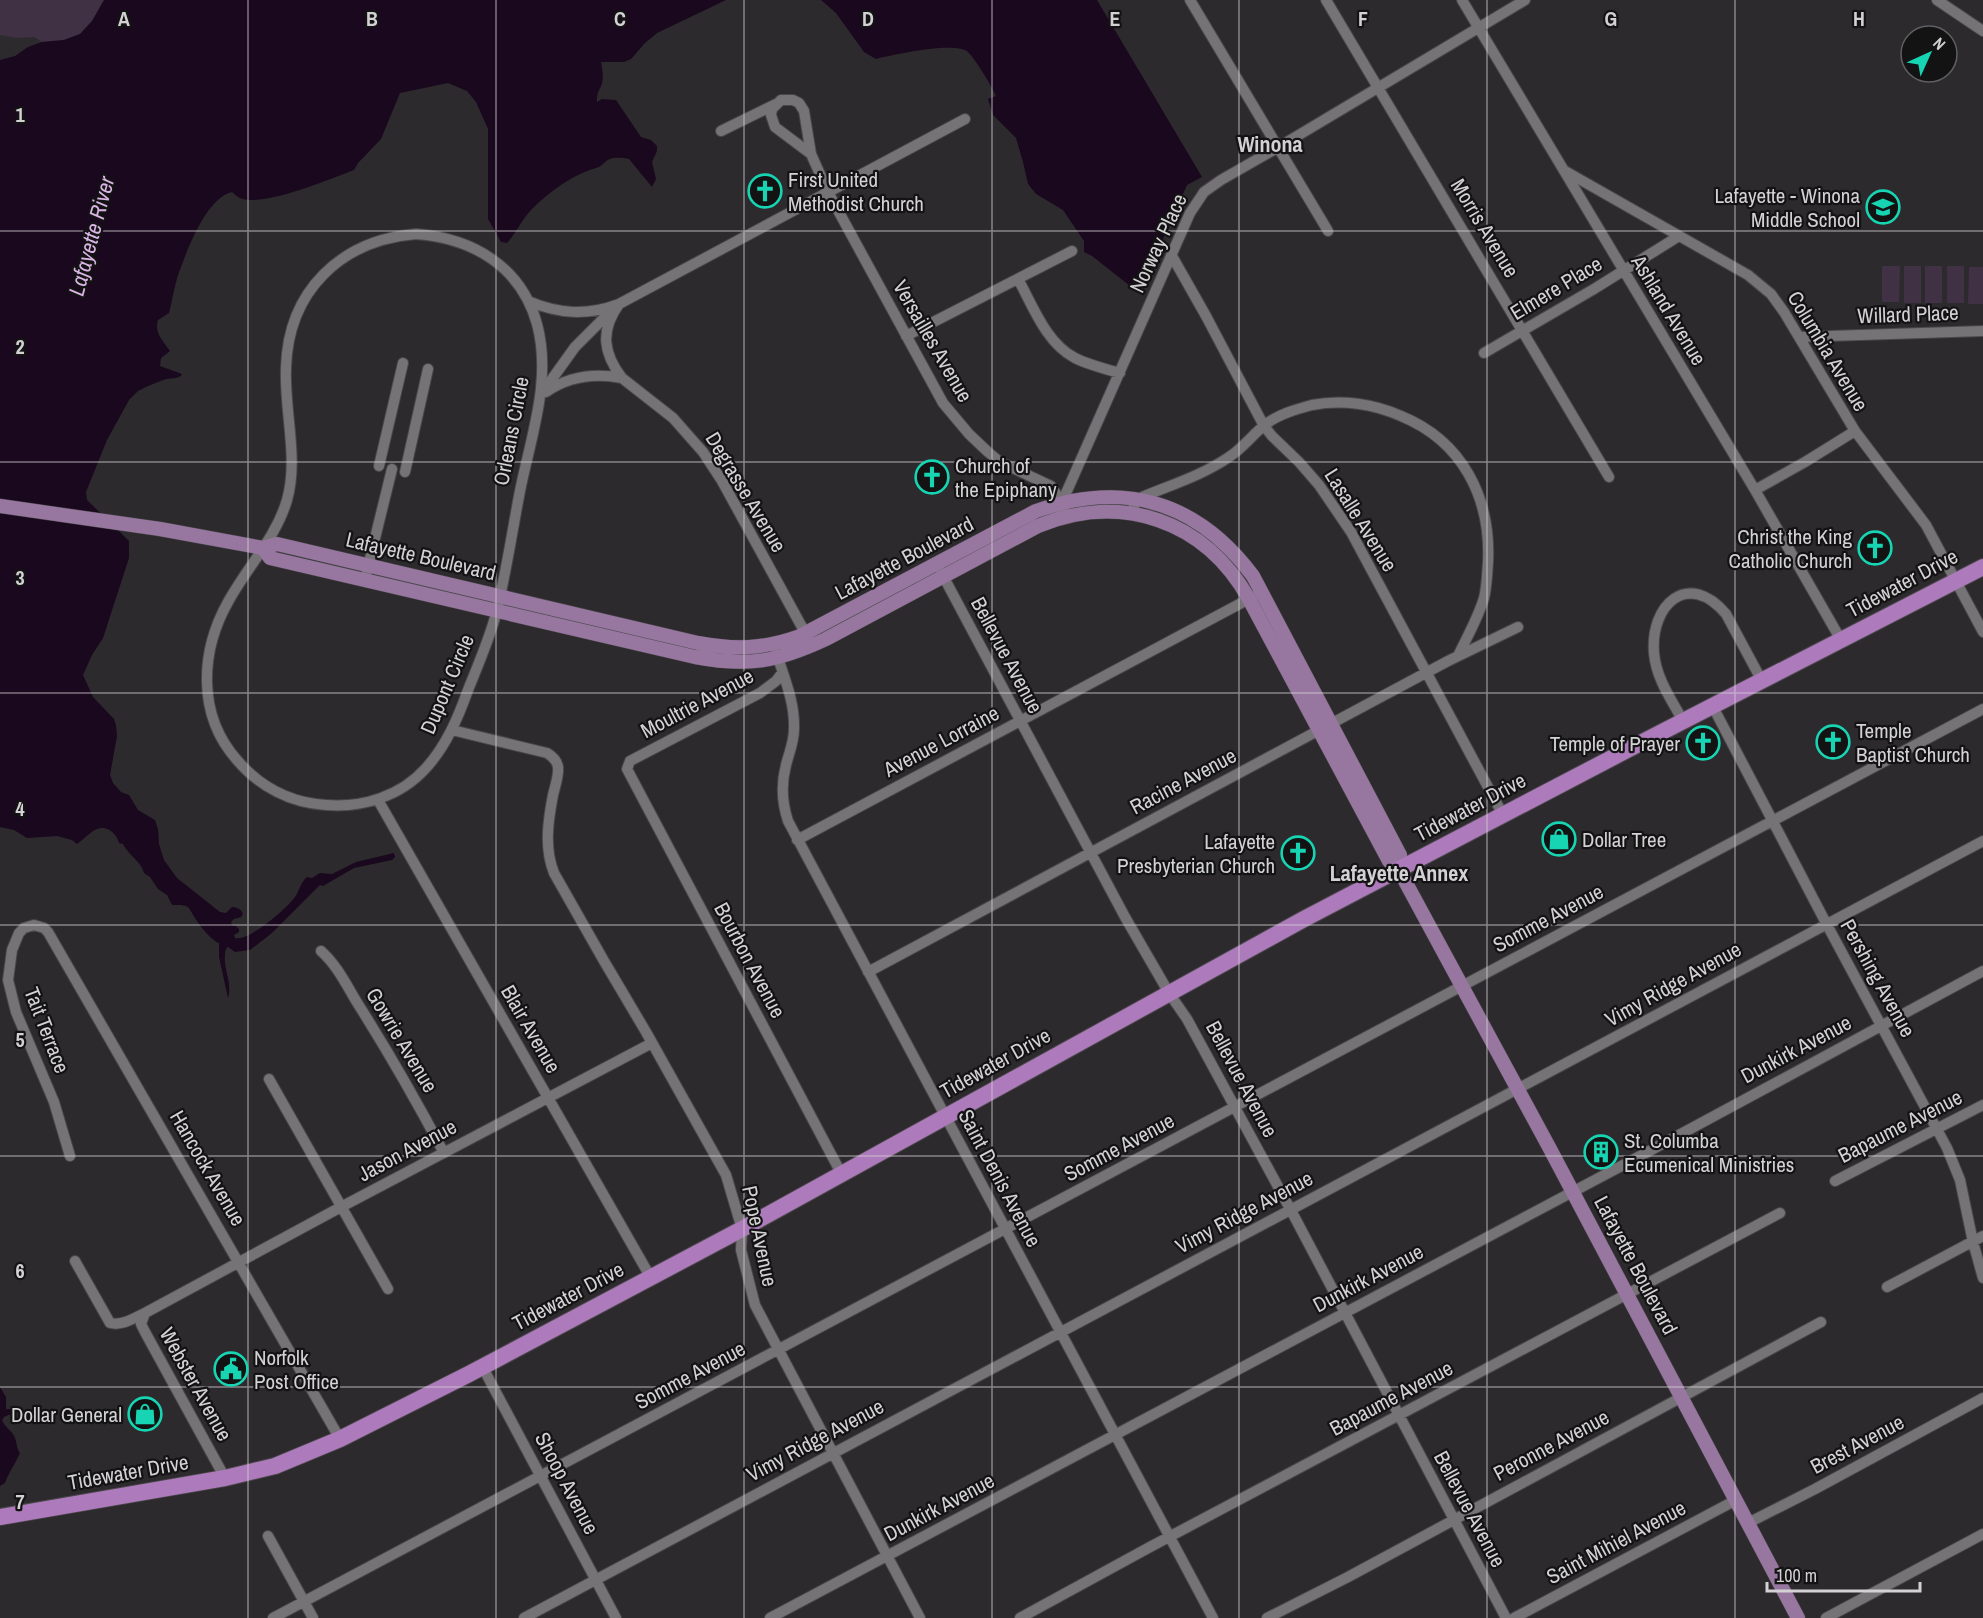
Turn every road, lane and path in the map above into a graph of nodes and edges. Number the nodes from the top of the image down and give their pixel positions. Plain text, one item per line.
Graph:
1 (1190, 0) edge
2 (1326, 0) edge
3 (1462, 0) edge
4 (1525, 0) edge
5 (1937, 0) edge
6 (1981, 25) edge
7 (1478, 27) junction
8 (1378, 87) junction
9 (776, 104) junction
10 (965, 119) dead end
11 (721, 131) dead end
12 (1277, 148) junction
13 (811, 154) junction
14 (1562, 170) junction
15 (828, 192) junction
16 (1328, 231) dead end
17 (1679, 236) junction
18 (1072, 250) dead end
19 (1172, 256) junction
20 (1623, 271) junction
21 (1018, 279) junction
22 (528, 302) junction
23 (619, 304) junction
24 (1523, 330) junction
25 (1983, 331) edge
26 (906, 336) junction
27 (1799, 337) junction
28 (1484, 353) dead end
29 (403, 363) dead end
30 (428, 369) dead end
31 (1120, 374) junction
32 (622, 378) junction
33 (541, 396) junction
34 (1264, 426) junction
35 (1855, 431) junction
36 (380, 466) dead end
37 (392, 470) dead end
38 (405, 472) dead end
39 (1609, 477) dead end
40 (1755, 490) junction
41 (1138, 500) junction
42 (1062, 502) junction
43 (0, 506) edge
44 (1131, 513) junction
45 (1053, 520) junction
46 (263, 548) junction
47 (936, 564) junction
48 (1983, 567) edge
49 (367, 572) junction
50 (943, 577) junction
51 (1955, 581) junction
52 (1262, 592) junction
53 (1250, 599) junction
54 (498, 603) junction
55 (1518, 627) dead end
56 (1983, 632) edge
57 (805, 633) junction
58 (1841, 640) junction
59 (773, 645) junction
60 (812, 646) junction
61 (1458, 656) junction
62 (780, 666) junction
63 (1426, 672) junction
64 (1762, 681) junction
65 (1712, 705) junction
66 (1983, 709) edge
67 (1020, 721) junction
68 (1683, 721) junction
69 (1325, 727) junction
70 (452, 730) junction
71 (627, 765) joint
72 (378, 800) junction
73 (1503, 815) junction
74 (1772, 821) junction
75 (797, 840) junction
76 (1983, 841) edge
77 (1091, 854) junction
78 (1399, 870) junction
79 (1826, 923) junction
80 (34, 925) joint
81 (321, 951) dead end
82 (1983, 971) edge
83 (868, 972) junction
84 (1462, 986) junction
85 (1169, 993) junction
86 (1882, 1025) junction
87 (652, 1042) junction
88 (268, 1079) dead end
89 (1518, 1089) junction
90 (548, 1098) junction
91 (1983, 1105) edge
92 (1235, 1108) junction
93 (946, 1116) junction
94 (1937, 1129) junction
95 (444, 1153) junction
96 (70, 1156) dead end
97 (841, 1173) junction
98 (1835, 1181) dead end
99 (1573, 1191) junction
100 (341, 1207) junction
101 (1290, 1209) junction
102 (1780, 1213) dead end
103 (742, 1229) junction
104 (1005, 1229) junction
105 (1978, 1239) edge
106 (75, 1261) dead end
107 (238, 1262) junction
108 (651, 1278) junction
109 (1983, 1278) edge
110 (1887, 1287) dead end
111 (388, 1289) dead end
112 (181, 1293) joint
113 (1628, 1294) junction
114 (145, 1313) junction
115 (1344, 1313) junction
116 (1821, 1322) dead end
117 (1060, 1333) junction
118 (779, 1350) junction
119 (482, 1366) junction
120 (1682, 1397) junction
121 (1983, 1398) edge
122 (1399, 1416) junction
123 (1115, 1435) junction
124 (340, 1440) junction
125 (832, 1453) junction
126 (541, 1476) junction
127 (225, 1478) junction
128 (1736, 1500) junction
129 (0, 1517) edge
130 (1453, 1519) junction
131 (1748, 1523) junction
132 (1983, 1534) edge
133 (268, 1536) dead end
134 (1170, 1537) junction
135 (888, 1557) junction
136 (596, 1579) junction
137 (304, 1601) junction
138 (273, 1618) edge
139 (313, 1618) edge
140 (524, 1618) edge
141 (616, 1618) edge
142 (770, 1618) edge
143 (920, 1618) edge
144 (1020, 1618) edge
145 (1213, 1618) edge
146 (1267, 1618) edge
147 (1506, 1618) edge
148 (1514, 1618) edge
149 (1798, 1618) edge
150 (1826, 1618) edge

1 - 12 street
2 - 8 street, Morris Avenue
3 - 7 street, Ashland Avenue
4 - 7 street, Norway Place
5 - 6 street
7 - 8 street, Norway Place
7 - 14 street, Ashland Avenue
8 - 12 street, Norway Place
8 - 24 street, Morris Avenue
9 - 11 street
9 - 13 street
9 - 13 street
10 - 15 street
12 - 16 street
12 - 19 street, Norway Place
13 - 15 street, Versailles Avenue
14 - 17 street, Columbia Avenue
14 - 20 street, Ashland Avenue
15 - 23 street
15 - 26 street, Versailles Avenue
17 - 20 street, Elmere Place
17 - 27 street, Columbia Avenue
18 - 21 street
19 - 31 street, Norway Place
19 - 34 street, Lasalle Avenue
20 - 24 street, Elmere Place
20 - 40 street, Ashland Avenue
21 - 26 street
21 - 31 street
22 - 23 street
22 - 33 street, Orleans Circle
22 - 46 street, Orleans Circle
23 - 32 street, Degrasse Avenue
23 - 33 street
24 - 28 street, Elmere Place
24 - 39 street, Morris Avenue
25 - 27 street, Willard Place
26 - 42 street, Versailles Avenue
27 - 35 street, Columbia Avenue
29 - 36 street
30 - 38 street
31 - 42 street, Norway Place
32 - 33 street
32 - 57 street, Degrasse Avenue
33 - 54 street, Orleans Circle
34 - 41 street
34 - 61 street
34 - 63 street, Lasalle Avenue
35 - 40 street
35 - 51 street, Columbia Avenue
37 - 49 street
40 - 58 street, Ashland Avenue
41 - 42 main road, Lafayette Boulevard
41 - 44 street
41 - 52 main road, Lafayette Boulevard
42 - 45 street, Norway Place
42 - 47 main road, Lafayette Boulevard
43 - 46 main road, Lafayette Boulevard
44 - 45 main road, Lafayette Boulevard
44 - 53 main road, Lafayette Boulevard
45 - 50 main road, Lafayette Boulevard
46 - 49 main road, Lafayette Boulevard
46 - 72 street, Dupont Circle
47 - 50 street, Bellevue Avenue
47 - 57 main road, Lafayette Boulevard
48 - 51 highway, Tidewater Drive
49 - 54 main road, Lafayette Boulevard
50 - 60 main road, Lafayette Boulevard
50 - 67 street, Bellevue Avenue
51 - 56 street, Columbia Avenue
51 - 58 highway, Tidewater Drive
52 - 53 street, Avenue Lorraine
52 - 69 main road, Lafayette Boulevard
53 - 67 street, Avenue Lorraine
53 - 69 main road, Lafayette Boulevard
54 - 59 main road, Lafayette Boulevard
54 - 62 main road, Lafayette Boulevard
54 - 70 street, Dupont Circle
55 - 61 street, Racine Avenue
57 - 59 main road, Lafayette Boulevard
57 - 60 street, Degrasse Avenue
58 - 64 highway, Tidewater Drive
59 - 62 street, Saint Denis Avenue
60 - 62 main road, Lafayette Boulevard
61 - 63 street, Racine Avenue
62 - 71 street, Moultrie Avenue
62 - 75 street, Saint Denis Avenue
63 - 69 street, Racine Avenue
63 - 73 street, Lasalle Avenue
64 - 65 highway, Tidewater Drive
64 - 68 street
65 - 68 highway, Tidewater Drive
65 - 74 street, Pershing Avenue
66 - 74 street, Somme Avenue
67 - 75 street, Avenue Lorraine
67 - 77 street, Bellevue Avenue
68 - 73 highway, Tidewater Drive
69 - 77 street, Racine Avenue
69 - 78 main road, Lafayette Boulevard
70 - 72 street, Dupont Circle
70 - 87 street, Pope Avenue
71 - 97 street, Bourbon Avenue
72 - 90 street, Blair Avenue
73 - 78 highway, Tidewater Drive
74 - 79 street, Pershing Avenue
74 - 84 street, Somme Avenue
75 - 83 street, Saint Denis Avenue
76 - 79 street, Vimy Ridge Avenue
77 - 83 street, Racine Avenue
77 - 85 street, Bellevue Avenue
78 - 84 main road, Lafayette Boulevard
78 - 85 highway, Tidewater Drive
79 - 86 street, Pershing Avenue
79 - 89 street, Vimy Ridge Avenue
80 - 96 street, Tait Terrace
80 - 107 street, Hancock Avenue
81 - 95 street, Gowrie Avenue
82 - 86 street, Dunkirk Avenue
83 - 93 street, Saint Denis Avenue
84 - 89 main road, Lafayette Boulevard
84 - 92 street, Somme Avenue
85 - 92 street, Bellevue Avenue
85 - 93 highway, Tidewater Drive
86 - 94 street, Pershing Avenue
86 - 99 street, Dunkirk Avenue
87 - 90 street, Jason Avenue
87 - 103 street, Pope Avenue
88 - 100 street
89 - 99 main road, Lafayette Boulevard
89 - 101 street, Vimy Ridge Avenue
90 - 95 street, Jason Avenue
90 - 108 street, Blair Avenue
91 - 94 street, Bapaume Avenue
92 - 101 street, Bellevue Avenue
92 - 104 street, Somme Avenue
93 - 97 highway, Tidewater Drive
93 - 104 street, Saint Denis Avenue
94 - 98 street, Bapaume Avenue
94 - 105 street, Pershing Avenue
95 - 100 street, Jason Avenue
97 - 103 highway, Tidewater Drive
99 - 113 main road, Lafayette Boulevard
99 - 115 street, Dunkirk Avenue
100 - 107 street, Jason Avenue
100 - 111 street
101 - 115 street, Bellevue Avenue
101 - 117 street, Vimy Ridge Avenue
102 - 113 street, Bapaume Avenue
103 - 108 highway, Tidewater Drive
103 - 118 street, Pope Avenue
104 - 117 street, Saint Denis Avenue
104 - 118 street, Somme Avenue
105 - 109 street, Pershing Avenue
105 - 110 street
106 - 114 street
107 - 112 street, Jason Avenue
107 - 124 street, Hancock Avenue
108 - 119 highway, Tidewater Drive
112 - 114 street, Webster Avenue
113 - 120 main road, Lafayette Boulevard
113 - 122 street, Bapaume Avenue
114 - 127 street, Webster Avenue
115 - 122 street, Bellevue Avenue
115 - 123 street, Dunkirk Avenue
116 - 120 street, Peronne Avenue
117 - 123 street, Saint Denis Avenue
117 - 125 street, Vimy Ridge Avenue
118 - 125 street, Pope Avenue
118 - 126 street, Somme Avenue
119 - 124 highway, Tidewater Drive
119 - 126 street, Shoop Avenue
120 - 128 main road, Lafayette Boulevard
120 - 130 street, Peronne Avenue
121 - 131 street, Brest Avenue
122 - 130 street, Bellevue Avenue
122 - 134 street, Bapaume Avenue
123 - 134 street, Saint Denis Avenue
123 - 135 street, Dunkirk Avenue
124 - 127 highway, Tidewater Drive
125 - 135 street, Pope Avenue
125 - 136 street, Vimy Ridge Avenue
126 - 136 street, Shoop Avenue
126 - 137 street, Somme Avenue
127 - 129 highway, Tidewater Drive
128 - 131 main road, Lafayette Boulevard
128 - 148 street, Saint Mihiel Avenue
130 - 146 street, Peronne Avenue
130 - 147 street, Bellevue Avenue
131 - 149 main road, Lafayette Boulevard
132 - 150 street
133 - 137 street
134 - 144 street, Bapaume Avenue
134 - 145 street, Saint Denis Avenue
135 - 142 street, Dunkirk Avenue
135 - 143 street, Pope Avenue
136 - 140 street, Vimy Ridge Avenue
136 - 141 street, Shoop Avenue
137 - 138 street, Somme Avenue
137 - 139 street

